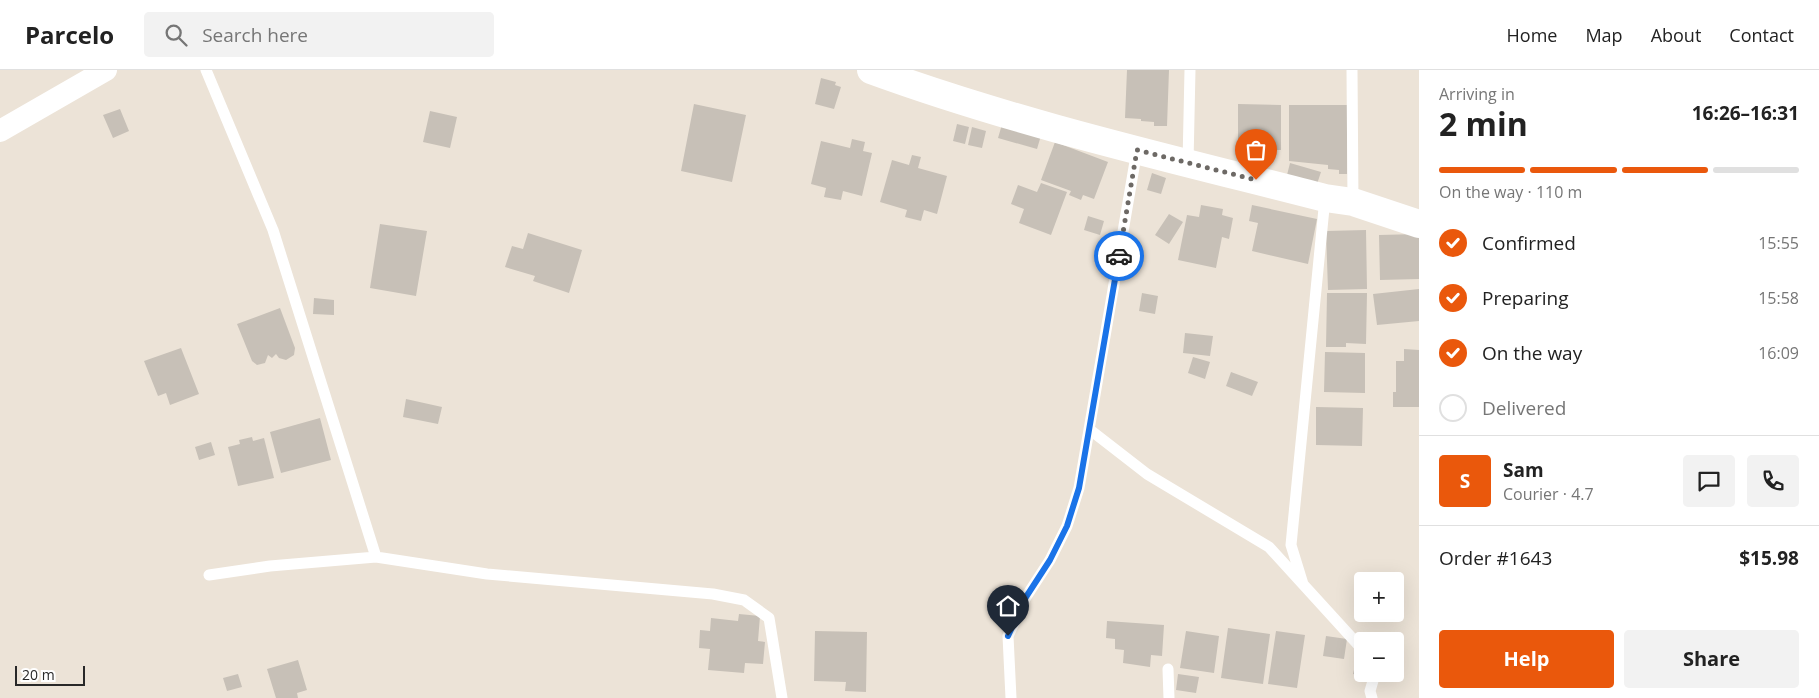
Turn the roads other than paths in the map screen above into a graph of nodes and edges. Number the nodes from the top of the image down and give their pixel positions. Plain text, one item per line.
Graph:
1 (106, 70) edge
2 (206, 70) edge
3 (871, 70) edge
4 (1190, 70) edge
5 (1352, 70) edge
6 (0, 131) edge
7 (1137, 150) junction
8 (1188, 163) junction
9 (1325, 198) junction
10 (1352, 202) junction
11 (1419, 224) edge
12 (1089, 429) junction
13 (376, 557) junction
14 (209, 575) dead end
15 (1302, 584) junction
16 (1354, 640) edge
17 (1168, 669) dead end
18 (1373, 682) edge
19 (782, 698) edge
20 (1011, 698) edge
21 (1169, 698) edge
22 (1372, 698) edge

1 - 6 street
2 - 13 lane
3 - 7 street
4 - 8 lane
5 - 10 lane
7 - 8 street
7 - 12 lane
8 - 9 street
9 - 10 street
9 - 15 lane
10 - 11 street
12 - 15 lane
12 - 20 lane
13 - 14 lane
13 - 19 lane
15 - 16 lane
17 - 21 lane
18 - 22 lane

